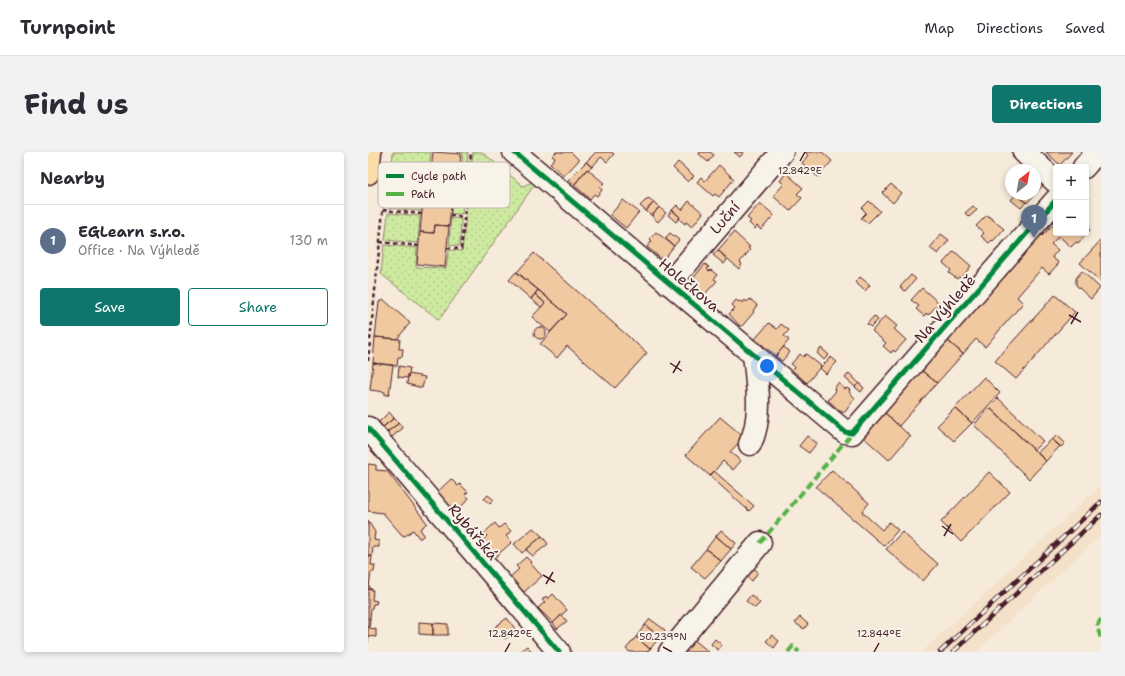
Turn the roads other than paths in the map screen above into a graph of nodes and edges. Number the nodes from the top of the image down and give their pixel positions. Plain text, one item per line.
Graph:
1 (514, 152) edge
2 (782, 152) edge
3 (1024, 152) edge
4 (1097, 152) edge
5 (1087, 164) edge
6 (1053, 179) edge
7 (1053, 203) edge
8 (669, 284) junction
9 (754, 354) junction
10 (368, 428) edge
11 (852, 433) joint
12 (750, 444) dead end
13 (760, 543) dead end
14 (559, 652) edge
15 (670, 652) edge

1 - 8 street, Holečkova
2 - 8 street, Luční
3 - 6 street
4 - 5 street
7 - 11 street, Na Výhledě
8 - 9 street, Holečkova
9 - 11 street, Holečkova
9 - 12 street
10 - 14 street, Rybářská
13 - 15 street

